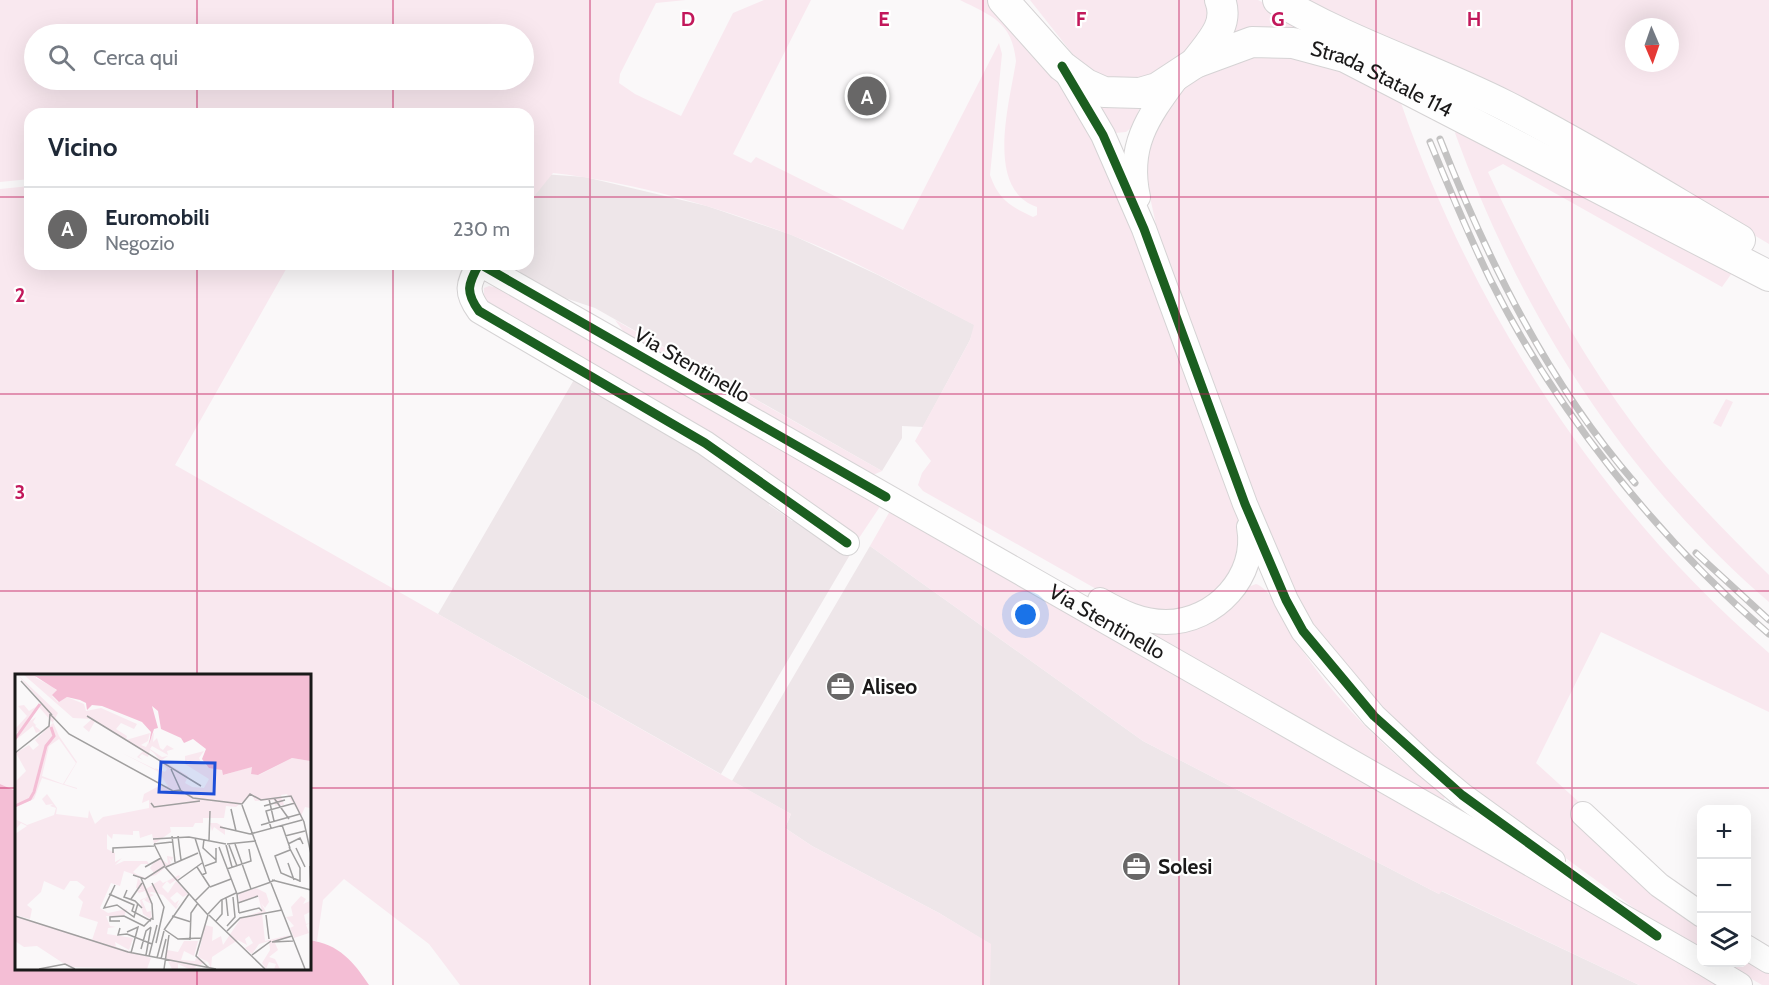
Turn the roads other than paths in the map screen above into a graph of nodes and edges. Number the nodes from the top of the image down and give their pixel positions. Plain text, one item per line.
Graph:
1 (1003, 0) edge
2 (1220, 0) edge
3 (1278, 0) edge
4 (1062, 66) junction
5 (1186, 69) junction
6 (1144, 229) junction
7 (1769, 257) edge
8 (476, 270) edge
9 (489, 270) edge
10 (1769, 276) edge
11 (886, 497) junction
12 (1245, 504) junction
13 (847, 543) dead end
14 (1462, 795) junction
15 (1443, 813) junction
16 (1583, 814) dead end
17 (1698, 913) edge
18 (1658, 936) junction
19 (1751, 950) edge
20 (1697, 959) edge
21 (1769, 962) edge
22 (1710, 967) edge
23 (1740, 985) edge

1 - 4 main road, Strada Statale 114
2 - 5 main road
3 - 7 main road, Strada Statale 114
4 - 5 main road, Strada Statale 114
4 - 6 street
5 - 6 street
5 - 10 main road, Strada Statale 114
6 - 12 street
8 - 13 street
9 - 11 street, Via Stentinello
11 - 12 street
11 - 15 street, Via Stentinello
12 - 14 street
14 - 15 street
14 - 18 street
15 - 18 street, Via Stentinello
16 - 17 street
18 - 20 street, Via Stentinello
19 - 21 street
22 - 23 street, Via Stentinello

